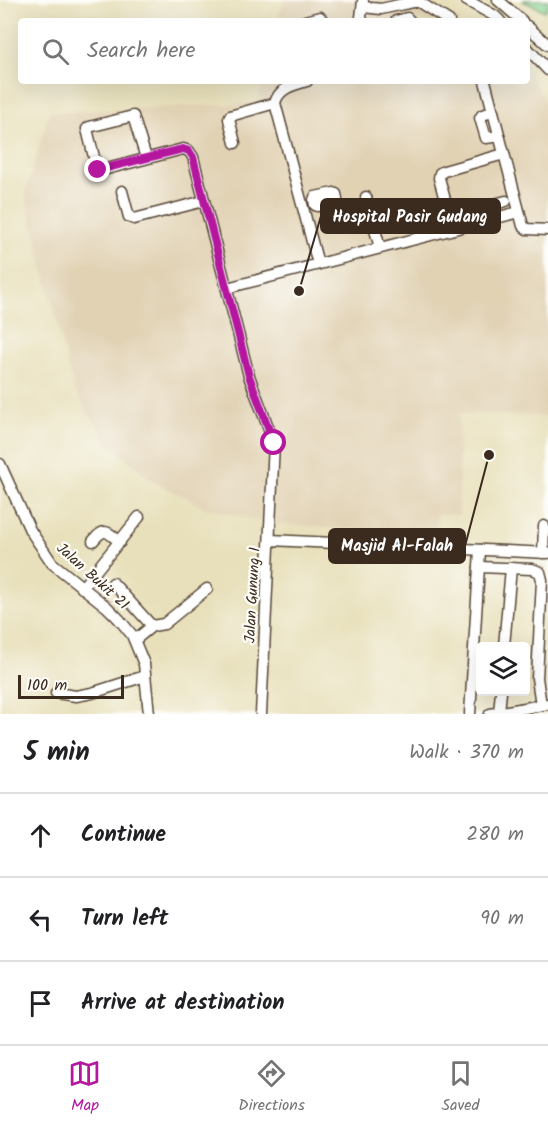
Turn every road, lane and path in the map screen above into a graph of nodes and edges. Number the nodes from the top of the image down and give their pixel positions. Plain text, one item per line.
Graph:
1 (466, 0) edge
2 (498, 0) edge
3 (364, 2) edge
4 (361, 18) edge
5 (444, 18) edge
6 (497, 18) edge
7 (519, 18) edge
8 (530, 29) edge
9 (548, 45) edge
10 (530, 51) edge
11 (548, 70) edge
12 (296, 84) edge
13 (486, 84) edge
14 (275, 103) junction
15 (235, 143) dead end
16 (504, 154) junction
17 (146, 158) junction
18 (122, 191) dead end
19 (366, 197) dead end
20 (204, 201) junction
21 (506, 201) dead end
22 (314, 202) dead end
23 (302, 206) junction
24 (475, 209) junction
25 (519, 212) junction
26 (460, 213) dead end
27 (479, 223) junction
28 (453, 230) junction
29 (548, 231) edge
30 (380, 248) junction
31 (318, 264) junction
32 (227, 288) junction
33 (0, 464) edge
34 (4, 485) edge
35 (139, 517) dead end
36 (544, 526) dead end
37 (270, 540) junction
38 (93, 541) dead end
39 (120, 542) junction
40 (480, 549) junction
41 (545, 553) edge
42 (479, 567) junction
43 (511, 568) junction
44 (113, 583) dead end
45 (82, 588) junction
46 (207, 588) dead end
47 (152, 626) junction
48 (135, 640) junction
49 (504, 642) edge
50 (145, 676) junction
51 (56, 693) dead end
52 (500, 696) edge
53 (544, 704) edge
54 (495, 713) edge
55 (149, 714) edge
56 (261, 714) edge
57 (470, 714) edge

1 - 6 street
2 - 7 street
3 - 4 street
3 - 5 street
8 - 9 street
10 - 11 street
12 - 14 street
13 - 16 street
14 - 15 street
14 - 23 street
16 - 25 street
16 - 28 street
17 - 17 street
17 - 20 street
18 - 20 street
19 - 30 street
20 - 32 street
21 - 24 street
22 - 23 street
23 - 31 street
24 - 26 street
24 - 27 street
25 - 27 street
25 - 29 street
27 - 28 street
28 - 30 street
30 - 31 street
31 - 32 street
32 - 37 street
33 - 34 street, Jalan Bukit 21
34 - 45 street, Jalan Bukit 21
35 - 39 street
36 - 41 street
37 - 40 street, Jalan Gunung 1
37 - 56 street, Jalan Gunung 1
38 - 39 street
39 - 45 street
40 - 41 street, Jalan Gunung 1
40 - 42 street
42 - 43 street
42 - 57 street
43 - 49 street
43 - 53 street
44 - 47 street
45 - 48 street, Jalan Bukit 21
46 - 47 street
47 - 48 street
48 - 50 street, Jalan Bukit 21
50 - 51 street
50 - 55 street, Jalan Bukit 21
52 - 54 street
53 - 54 street

